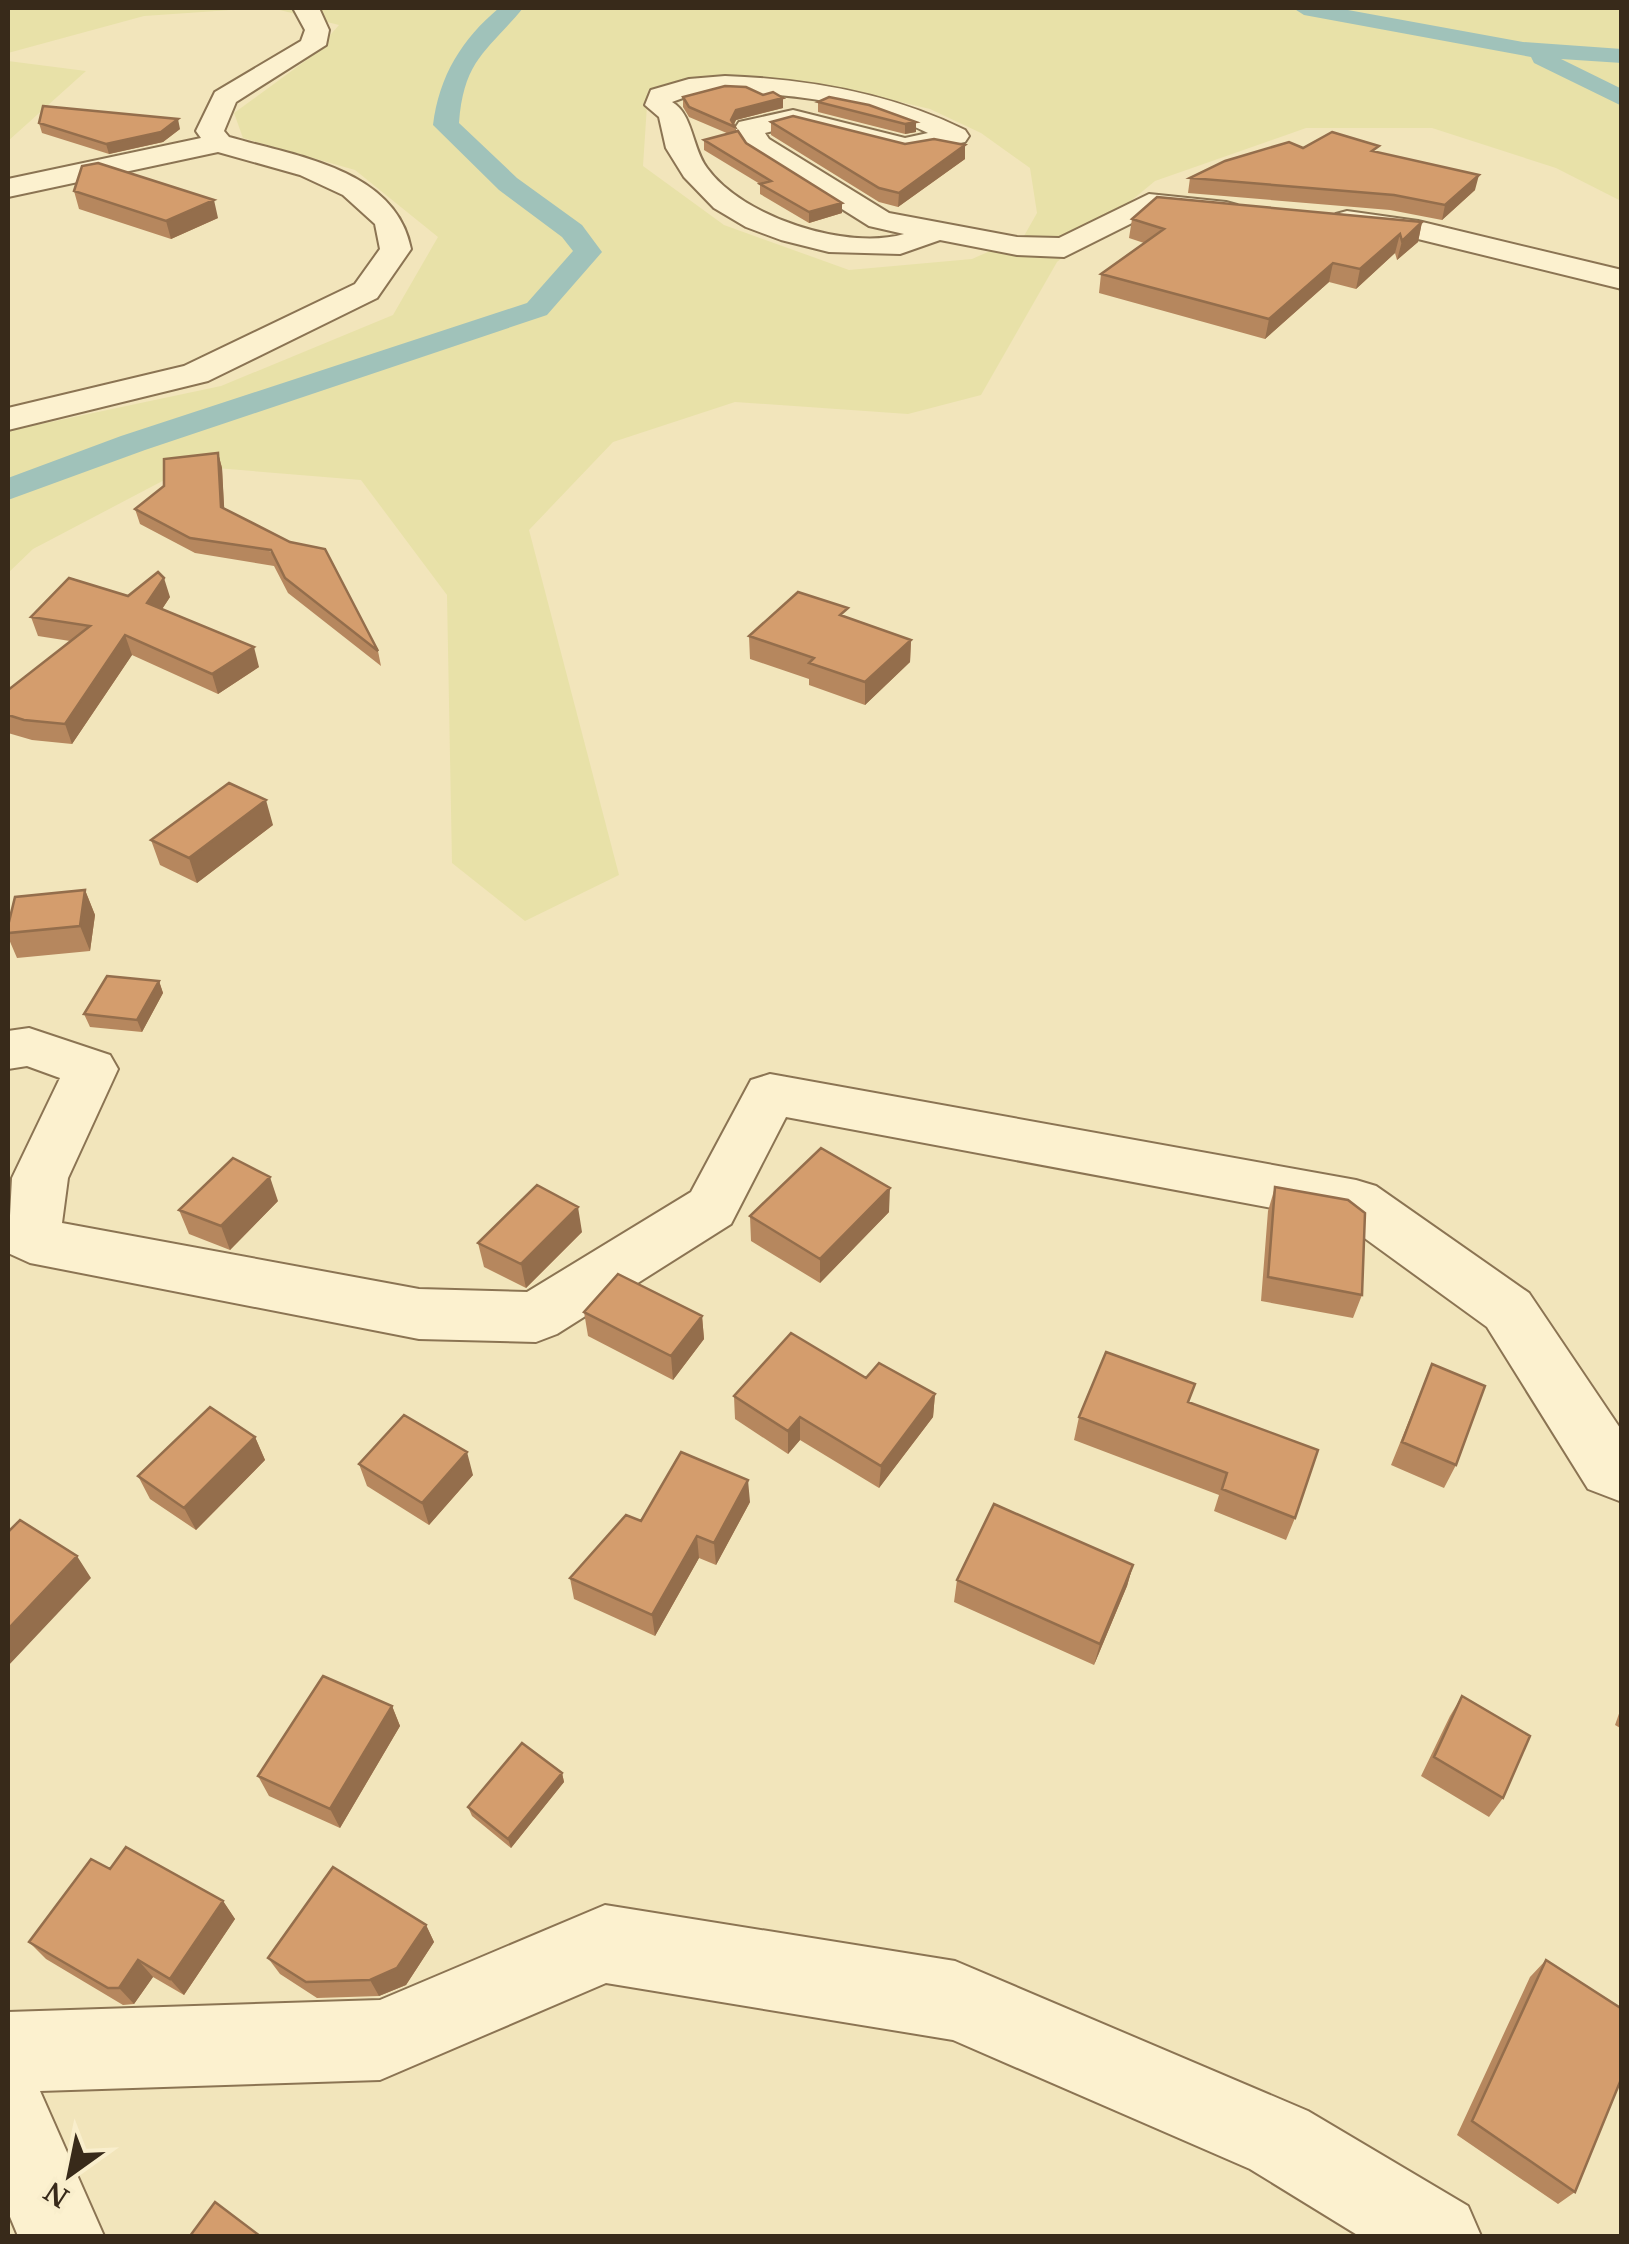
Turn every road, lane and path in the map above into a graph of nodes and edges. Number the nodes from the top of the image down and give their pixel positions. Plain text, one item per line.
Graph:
1 (307, 8) edge
2 (219, 143) junction
3 (1192, 174) edge
4 (8, 188) edge
5 (1149, 204) junction
6 (1262, 214) edge
7 (1317, 218) edge
8 (936, 230) junction
9 (1622, 280) edge
10 (8, 419) edge
11 (8, 1050) edge
12 (1622, 1474) edge
13 (8, 2052) edge
14 (8, 2116) edge
15 (60, 2236) edge
16 (1438, 2236) edge

1 - 2 street
2 - 4 street
2 - 10 street
3 - 5 street
5 - 6 street
5 - 8 street
7 - 9 street
8 - 8 street
11 - 12 street
13 - 16 street
14 - 15 street

